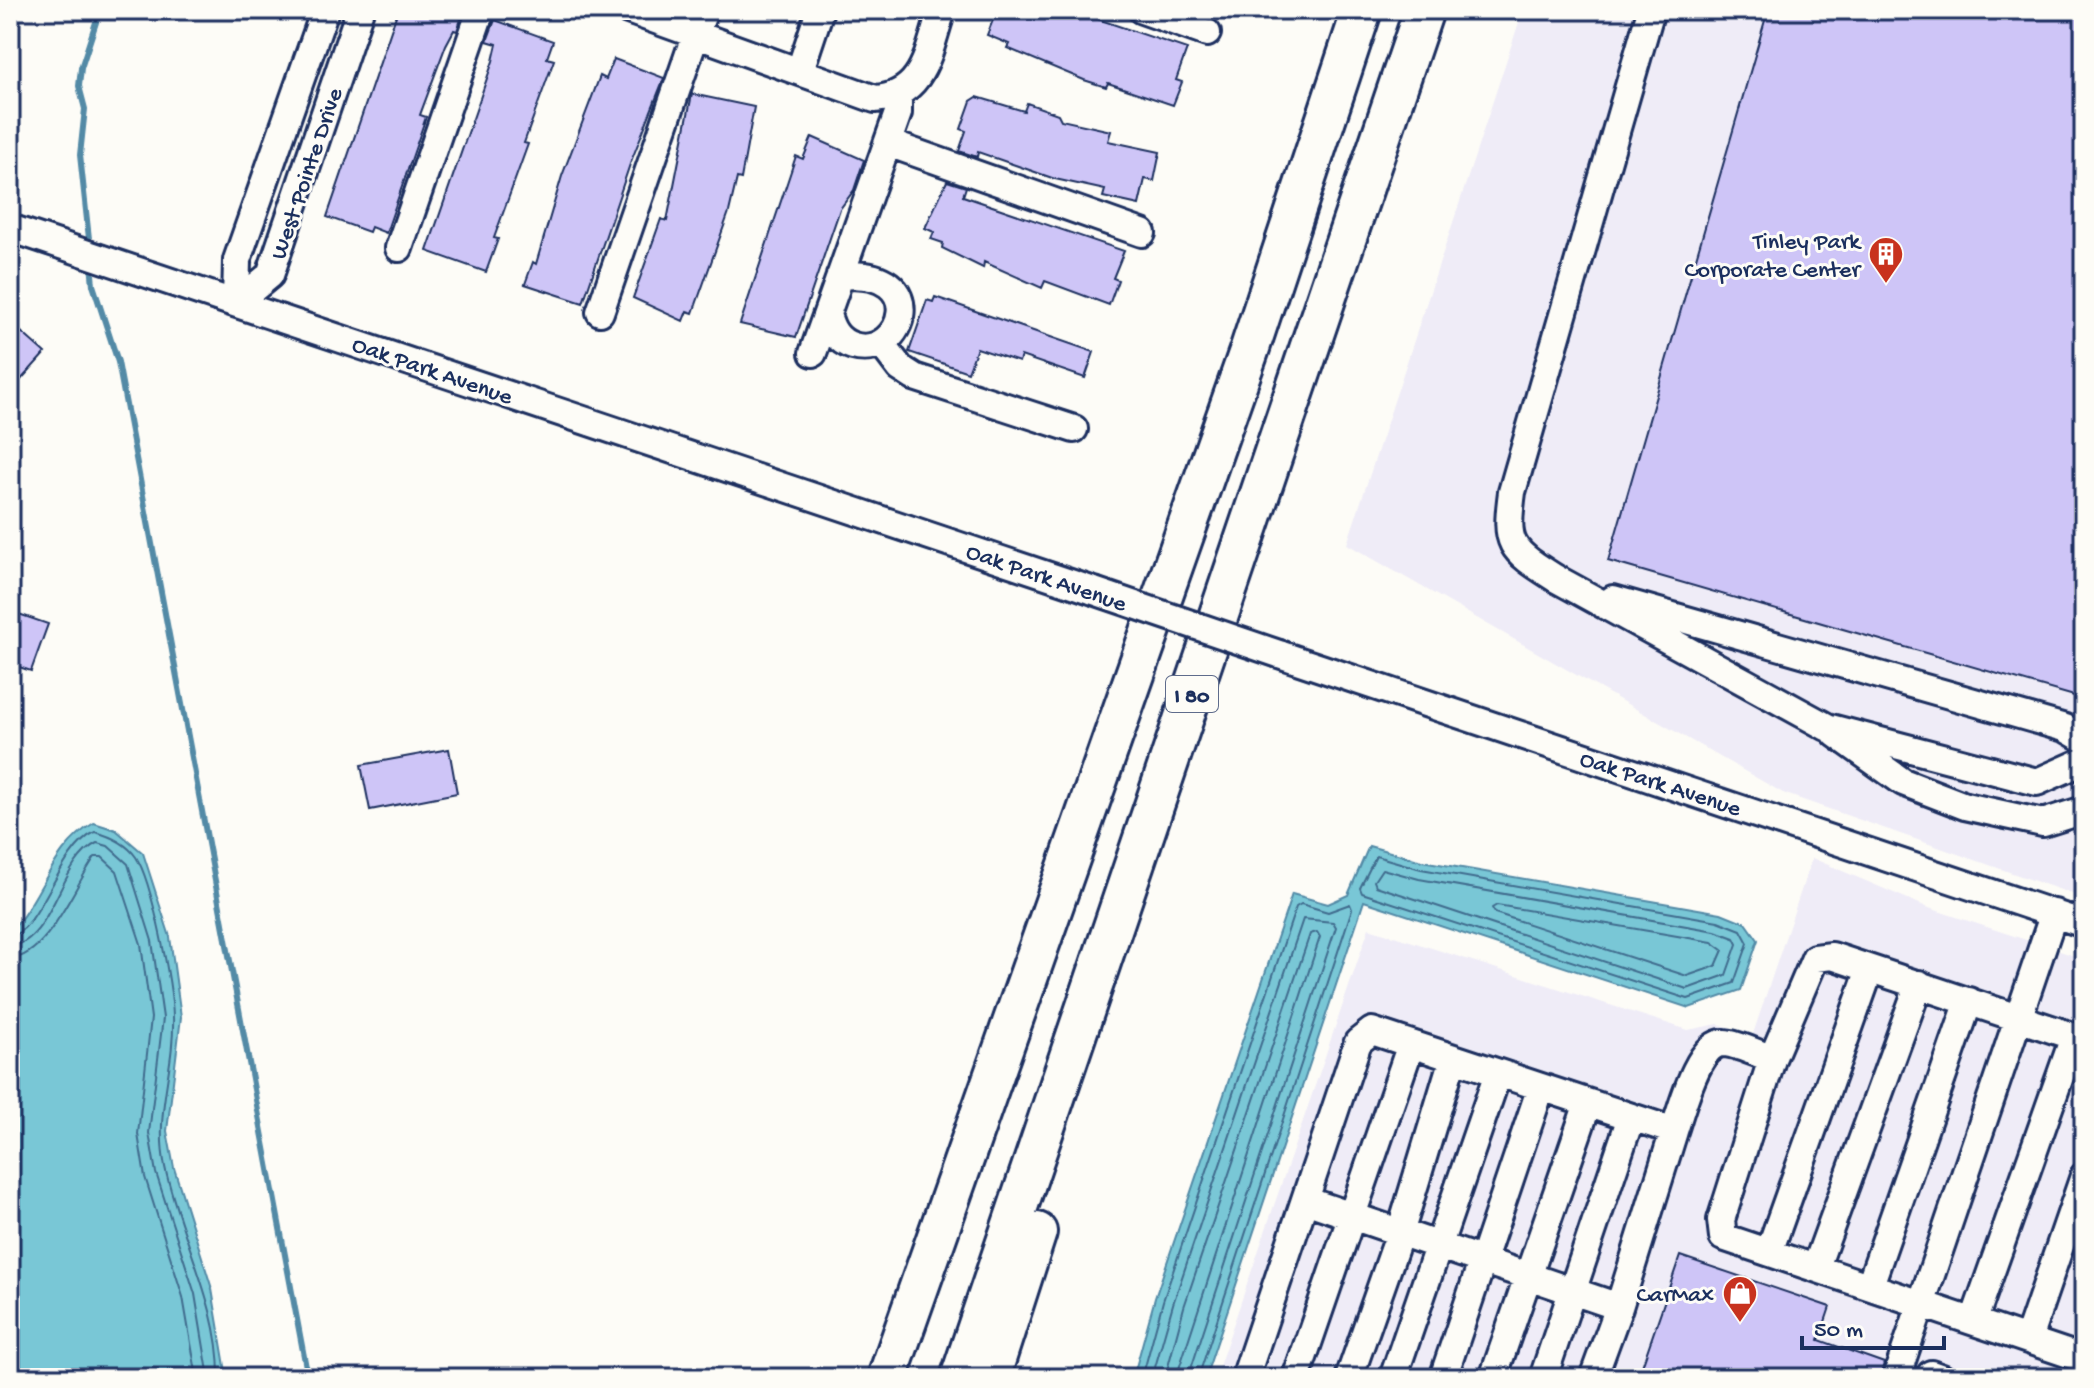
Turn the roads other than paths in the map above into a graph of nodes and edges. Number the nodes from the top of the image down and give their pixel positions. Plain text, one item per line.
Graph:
1 (325, 10) edge
2 (360, 10) edge
3 (481, 10) edge
4 (628, 10) edge
5 (820, 10) edge
6 (942, 10) edge
7 (1142, 10) edge
8 (1362, 10) edge
9 (1424, 10) edge
10 (1651, 10) edge
11 (700, 22) edge
12 (1207, 33) dead end
13 (800, 70) junction
14 (901, 95) junction
15 (888, 143) junction
16 (10, 228) edge
17 (1142, 233) dead end
18 (399, 248) dead end
19 (840, 276) junction
20 (236, 303) junction
21 (600, 312) dead end
22 (827, 314) junction
23 (881, 343) junction
24 (813, 353) dead end
25 (1074, 429) dead end
26 (1571, 587) junction
27 (1200, 670) junction
28 (1827, 727) junction
29 (2084, 739) edge
30 (2084, 761) edge
31 (2084, 810) edge
32 (2054, 913) junction
33 (2084, 924) edge
34 (1870, 969) junction
35 (1919, 984) junction
36 (1969, 1001) junction
37 (2019, 1017) junction
38 (2079, 1038) edge
39 (1411, 1044) junction
40 (1774, 1053) junction
41 (1453, 1058) junction
42 (1498, 1073) junction
43 (1541, 1087) junction
44 (1588, 1103) junction
45 (1631, 1117) junction
46 (1674, 1131) junction
47 (2084, 1176) edge
48 (1305, 1200) junction
49 (1351, 1216) junction
50 (1400, 1233) junction
51 (1437, 1245) junction
52 (1769, 1252) junction
53 (1485, 1261) junction
54 (1816, 1267) junction
55 (1529, 1276) junction
56 (1870, 1285) junction
57 (1574, 1292) junction
58 (1922, 1302) junction
59 (1619, 1307) junction
60 (1974, 1320) junction
61 (2028, 1339) junction
62 (2084, 1358) edge
63 (887, 1374) edge
64 (960, 1378) edge
65 (990, 1378) edge
66 (1245, 1378) edge
67 (1296, 1378) edge
68 (1349, 1378) edge
69 (1393, 1378) edge
70 (1443, 1378) edge
71 (1493, 1378) edge
72 (1543, 1378) edge
73 (1593, 1378) edge
74 (1896, 1378) edge
75 (1929, 1378) edge
76 (1942, 1378) edge

1 - 20 street, West Pointe Drive
2 - 20 street, West Pointe Drive
3 - 18 street
4 - 11 street
5 - 13 street
6 - 14 street
7 - 12 street
8 - 63 highway, I 80
9 - 27 highway, I 80
10 - 26 street
11 - 13 street
11 - 21 street
13 - 14 street
14 - 15 street
15 - 17 street
15 - 19 street
16 - 20 street, Oak Park Avenue
19 - 22 street
19 - 23 street
20 - 32 street, Oak Park Avenue, bridge
22 - 23 street
22 - 24 street
23 - 25 street
26 - 28 street
26 - 29 street
27 - 64 highway, I 80
27 - 65 highway
28 - 30 street
28 - 31 street
32 - 33 street, Oak Park Avenue
32 - 37 street
34 - 35 street
34 - 40 street
34 - 52 street
35 - 36 street
35 - 54 street
36 - 37 street
36 - 56 street
37 - 38 street
37 - 58 street
38 - 60 street
39 - 41 street
39 - 48 street
39 - 49 street
40 - 46 street
40 - 52 street
41 - 42 street
41 - 50 street
42 - 43 street
42 - 51 street
43 - 44 street
43 - 53 street
44 - 45 street
44 - 55 street
45 - 46 street
45 - 57 street
46 - 59 street
47 - 61 street
48 - 49 street
48 - 66 street
49 - 50 street
49 - 67 street
50 - 51 street
50 - 68 street
51 - 53 street
51 - 69 street
52 - 54 street
53 - 55 street
53 - 70 street
54 - 56 street
55 - 57 street
55 - 71 street
56 - 58 street
57 - 59 street
57 - 72 street
58 - 60 street
58 - 74 street
59 - 73 street
60 - 61 street
61 - 62 street
75 - 76 street

